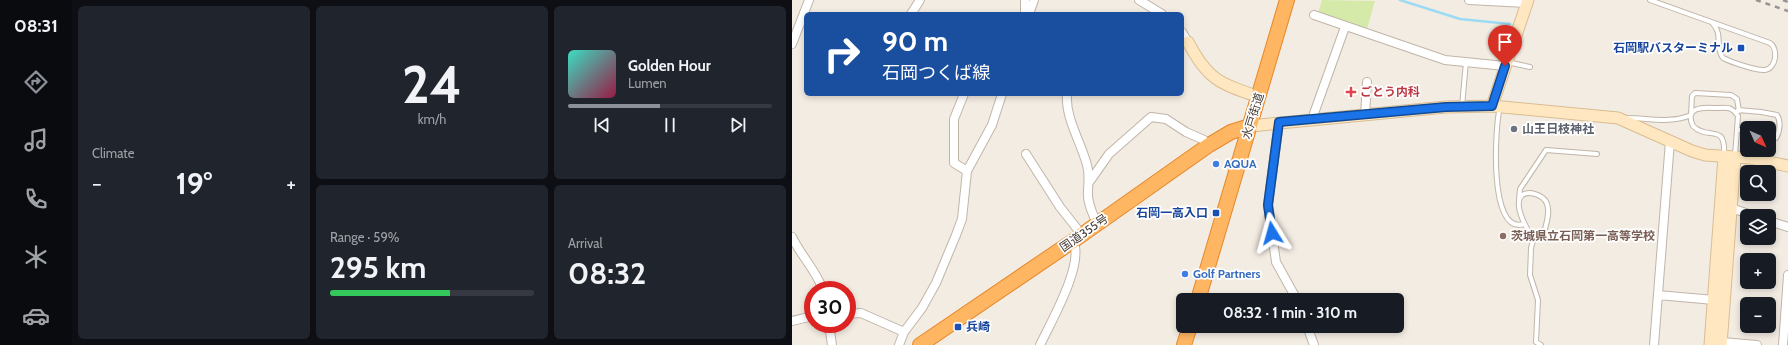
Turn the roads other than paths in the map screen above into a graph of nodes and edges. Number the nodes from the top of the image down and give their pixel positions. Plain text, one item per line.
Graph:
1 (809, 0) edge
2 (920, 0) edge
3 (1026, 0) edge
4 (1034, 0) edge
5 (1139, 0) edge
6 (1287, 0) edge
7 (1469, 0) edge
8 (1650, 0) edge
9 (1527, 2) edge
10 (804, 12) edge
11 (912, 12) edge
12 (1030, 12) edge
13 (1030, 12) edge
14 (1159, 12) edge
15 (804, 13) edge
16 (1314, 15) dead end
17 (1713, 24) junction
18 (1344, 27) junction
19 (1184, 35) edge
20 (1188, 42) joint
21 (792, 44) edge
22 (1466, 62) junction
23 (1506, 64) junction
24 (1530, 67) dead end
25 (1367, 82) dead end
26 (963, 96) edge
27 (1001, 96) edge
28 (1067, 96) edge
29 (1259, 97) junction
30 (1462, 106) junction
31 (1496, 106) junction
32 (1734, 110) junction
33 (1739, 110) junction
34 (1691, 115) junction
35 (1365, 116) junction
36 (1620, 118) junction
37 (1312, 119) junction
38 (1279, 122) junction
39 (1250, 126) junction
40 (1737, 130) joint
41 (1776, 138) edge
42 (1670, 141) junction
43 (1209, 145) junction
44 (1026, 154) dead end
45 (1597, 154) dead end
46 (1730, 157) junction
47 (1788, 166) edge
48 (967, 171) junction
49 (1090, 181) junction
50 (1519, 200) junction
51 (1731, 208) junction
52 (1740, 211) edge
53 (1776, 223) edge
54 (1097, 224) junction
55 (1524, 224) junction
56 (1788, 227) edge
57 (792, 237) edge
58 (1078, 238) junction
59 (1534, 238) junction
60 (1788, 275) edge
61 (819, 281) edge
62 (1200, 293) edge
63 (1292, 293) edge
64 (1658, 295) junction
65 (1714, 300) junction
66 (856, 313) edge
67 (804, 318) edge
68 (792, 321) edge
69 (904, 332) junction
70 (830, 333) edge
71 (1188, 333) edge
72 (1309, 333) edge
73 (1721, 343) edge
74 (832, 345) edge
75 (899, 345) edge
76 (920, 345) edge
77 (1040, 345) edge
78 (1184, 345) edge
79 (1314, 345) edge
80 (1541, 345) edge
81 (1654, 345) edge
82 (1710, 345) edge
83 (1757, 345) edge
84 (1783, 345) edge

1 - 10 street
2 - 11 street
3 - 12 street
4 - 13 street
5 - 14 street
6 - 29 highway, 水戸街道
7 - 9 street
8 - 17 lane
9 - 23 street
15 - 21 street
16 - 18 street
17 - 17 lane
18 - 22 street
18 - 37 street
19 - 20 street
20 - 29 street
22 - 23 street
22 - 30 lane
23 - 24 lane
23 - 31 street
25 - 35 street
26 - 48 street
27 - 48 street
28 - 49 street
29 - 39 highway, 水戸街道
30 - 31 street
30 - 35 street
31 - 36 street
31 - 55 lane
32 - 33 lane
32 - 34 lane
32 - 40 lane
33 - 34 lane
33 - 41 lane
34 - 36 lane
34 - 46 lane
35 - 37 street
36 - 42 street
37 - 38 street
38 - 39 street
38 - 63 street
39 - 43 highway, 国道355号
39 - 62 highway, 水戸街道
40 - 46 lane
42 - 46 street
42 - 64 street
43 - 49 street
43 - 54 highway, 国道355号
44 - 58 street
45 - 50 lane
46 - 47 street
46 - 51 street
46 - 65 street
48 - 69 street
49 - 54 street
50 - 55 lane
50 - 59 lane
51 - 52 street
51 - 73 street
53 - 56 street
54 - 58 highway, 国道355号
55 - 59 lane
57 - 61 street
58 - 76 highway, 国道355号
58 - 77 street
59 - 80 lane
60 - 84 street
64 - 65 street
64 - 81 street
65 - 82 street
66 - 69 street
67 - 68 street
69 - 75 street
70 - 74 street
71 - 78 highway
72 - 79 street
73 - 83 street

